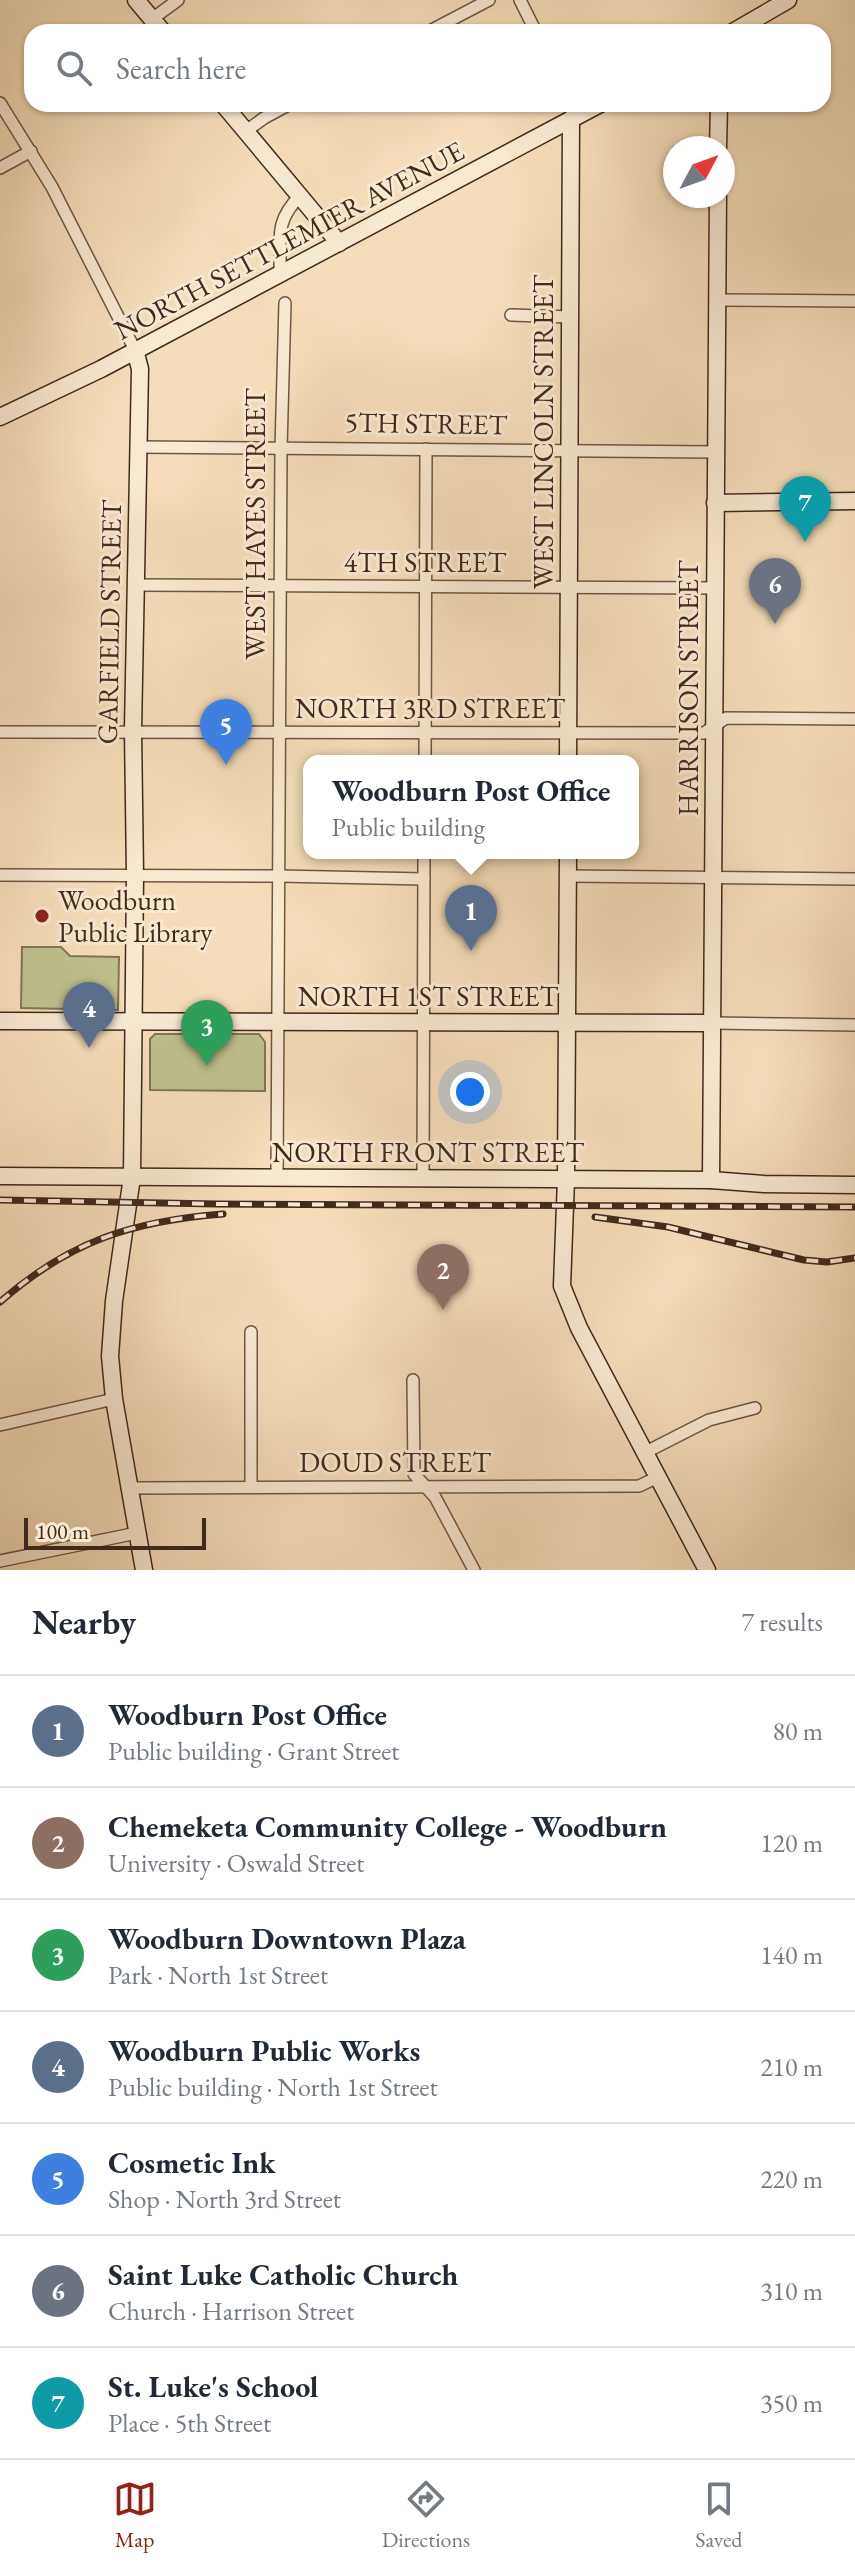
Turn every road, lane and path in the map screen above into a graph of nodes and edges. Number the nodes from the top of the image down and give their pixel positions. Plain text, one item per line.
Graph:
1 (136, 0) edge
2 (178, 0) edge
3 (489, 0) edge
4 (520, 0) edge
5 (788, 0) edge
6 (152, 19) junction
7 (156, 24) edge
8 (443, 24) edge
9 (532, 24) edge
10 (747, 24) edge
11 (0, 103) edge
12 (230, 112) edge
13 (275, 112) edge
14 (571, 112) edge
15 (719, 112) edge
16 (246, 131) junction
17 (718, 136) edge
18 (31, 151) junction
19 (0, 168) edge
20 (300, 196) junction
21 (718, 208) edge
22 (339, 243) junction
23 (280, 273) junction
24 (718, 300) junction
25 (855, 301) edge
26 (285, 303) dead end
27 (511, 315) dead end
28 (570, 317) junction
29 (135, 350) junction
30 (0, 417) edge
31 (137, 447) junction
32 (281, 448) junction
33 (426, 449) junction
34 (569, 451) junction
35 (715, 452) junction
36 (855, 501) edge
37 (715, 503) junction
38 (136, 585) junction
39 (280, 586) junction
40 (426, 586) junction
41 (569, 587) junction
42 (715, 588) junction
43 (855, 719) edge
44 (714, 727) junction
45 (133, 730) junction
46 (0, 732) edge
47 (280, 732) junction
48 (425, 732) junction
49 (568, 733) junction
50 (425, 755) edge
51 (568, 755) edge
52 (424, 859) edge
53 (568, 859) edge
54 (0, 875) edge
55 (135, 875) junction
56 (279, 876) junction
57 (568, 876) junction
58 (712, 877) junction
59 (424, 879) junction
60 (855, 879) edge
61 (134, 1020) junction
62 (0, 1021) edge
63 (279, 1021) junction
64 (423, 1021) junction
65 (567, 1022) junction
66 (713, 1023) junction
67 (855, 1025) edge
68 (0, 1176) edge
69 (132, 1177) junction
70 (277, 1178) junction
71 (423, 1179) junction
72 (566, 1179) junction
73 (711, 1180) junction
74 (855, 1185) edge
75 (251, 1332) dead end
76 (413, 1380) dead end
77 (114, 1399) junction
78 (755, 1408) dead end
79 (0, 1425) edge
80 (646, 1452) junction
81 (658, 1477) junction
82 (423, 1485) junction
83 (251, 1486) junction
84 (130, 1488) junction
85 (137, 1533) junction
86 (0, 1561) edge
87 (144, 1570) edge
88 (474, 1570) edge
89 (707, 1570) edge

1 - 6 street
2 - 6 street
3 - 8 street
4 - 9 street
5 - 10 street
6 - 7 street
11 - 18 street, GARFIELD STREET
12 - 16 street
13 - 16 street
14 - 22 street, NORTH SETTLEMIER AVENUE
14 - 28 street, WEST LINCOLN STREET
15 - 17 street
16 - 20 street
18 - 19 street
18 - 29 street, GARFIELD STREET
20 - 22 street
20 - 23 street
21 - 24 street, HARRISON STREET
22 - 23 street, NORTH SETTLEMIER AVENUE
23 - 29 street, NORTH SETTLEMIER AVENUE
24 - 25 street
24 - 35 street, HARRISON STREET
26 - 32 street, WEST HAYES STREET
27 - 28 street
28 - 34 street, WEST LINCOLN STREET
29 - 30 street, NORTH SETTLEMIER AVENUE
29 - 31 street, GARFIELD STREET
31 - 32 street, 5TH STREET
31 - 38 street, GARFIELD STREET
32 - 33 street, 5TH STREET
32 - 39 street, WEST HAYES STREET
33 - 34 street, 5TH STREET
33 - 40 street
34 - 35 street, 5TH STREET
34 - 41 street, WEST LINCOLN STREET
35 - 37 street, HARRISON STREET
36 - 37 street
37 - 42 street, HARRISON STREET
38 - 39 street, 4TH STREET
38 - 45 street, GARFIELD STREET
39 - 40 street, 4TH STREET
39 - 47 street, WEST HAYES STREET
40 - 41 street, 4TH STREET
40 - 48 street
41 - 42 street, 4TH STREET
41 - 49 street, WEST LINCOLN STREET
42 - 44 street, HARRISON STREET
43 - 44 street, NORTH 3RD STREET
44 - 49 street, NORTH 3RD STREET
44 - 58 street, HARRISON STREET
45 - 46 street, NORTH 3RD STREET
45 - 47 street, NORTH 3RD STREET
45 - 55 street, GARFIELD STREET
47 - 48 street, NORTH 3RD STREET
47 - 56 street, WEST HAYES STREET
48 - 49 street, NORTH 3RD STREET
48 - 50 street
49 - 51 street, WEST LINCOLN STREET
52 - 59 street
53 - 57 street
54 - 55 street
55 - 56 street
55 - 61 street, GARFIELD STREET
56 - 59 street
56 - 63 street, WEST HAYES STREET
57 - 58 street
57 - 65 street
58 - 60 street
58 - 66 street, HARRISON STREET
59 - 64 street
61 - 62 street, NORTH 1ST STREET
61 - 63 street, NORTH 1ST STREET
61 - 69 street, GARFIELD STREET
63 - 64 street, NORTH 1ST STREET
63 - 70 street, WEST HAYES STREET
64 - 65 street, NORTH 1ST STREET
64 - 71 street
65 - 66 street, NORTH 1ST STREET
65 - 72 street
66 - 67 street, NORTH 1ST STREET
66 - 73 street, HARRISON STREET
68 - 69 street, NORTH FRONT STREET
69 - 70 street, NORTH FRONT STREET
69 - 77 street, GARFIELD STREET
70 - 71 street, NORTH FRONT STREET
71 - 72 street, NORTH FRONT STREET
72 - 73 street, NORTH FRONT STREET
72 - 80 street
73 - 74 street, NORTH FRONT STREET
75 - 83 street
76 - 82 street
77 - 79 street
77 - 84 street, GARFIELD STREET
78 - 80 street
80 - 81 street
81 - 82 street, DOUD STREET
81 - 89 street
82 - 83 street, DOUD STREET
82 - 88 street
83 - 84 street, DOUD STREET
84 - 85 street, GARFIELD STREET
85 - 86 street
85 - 87 street, GARFIELD STREET

